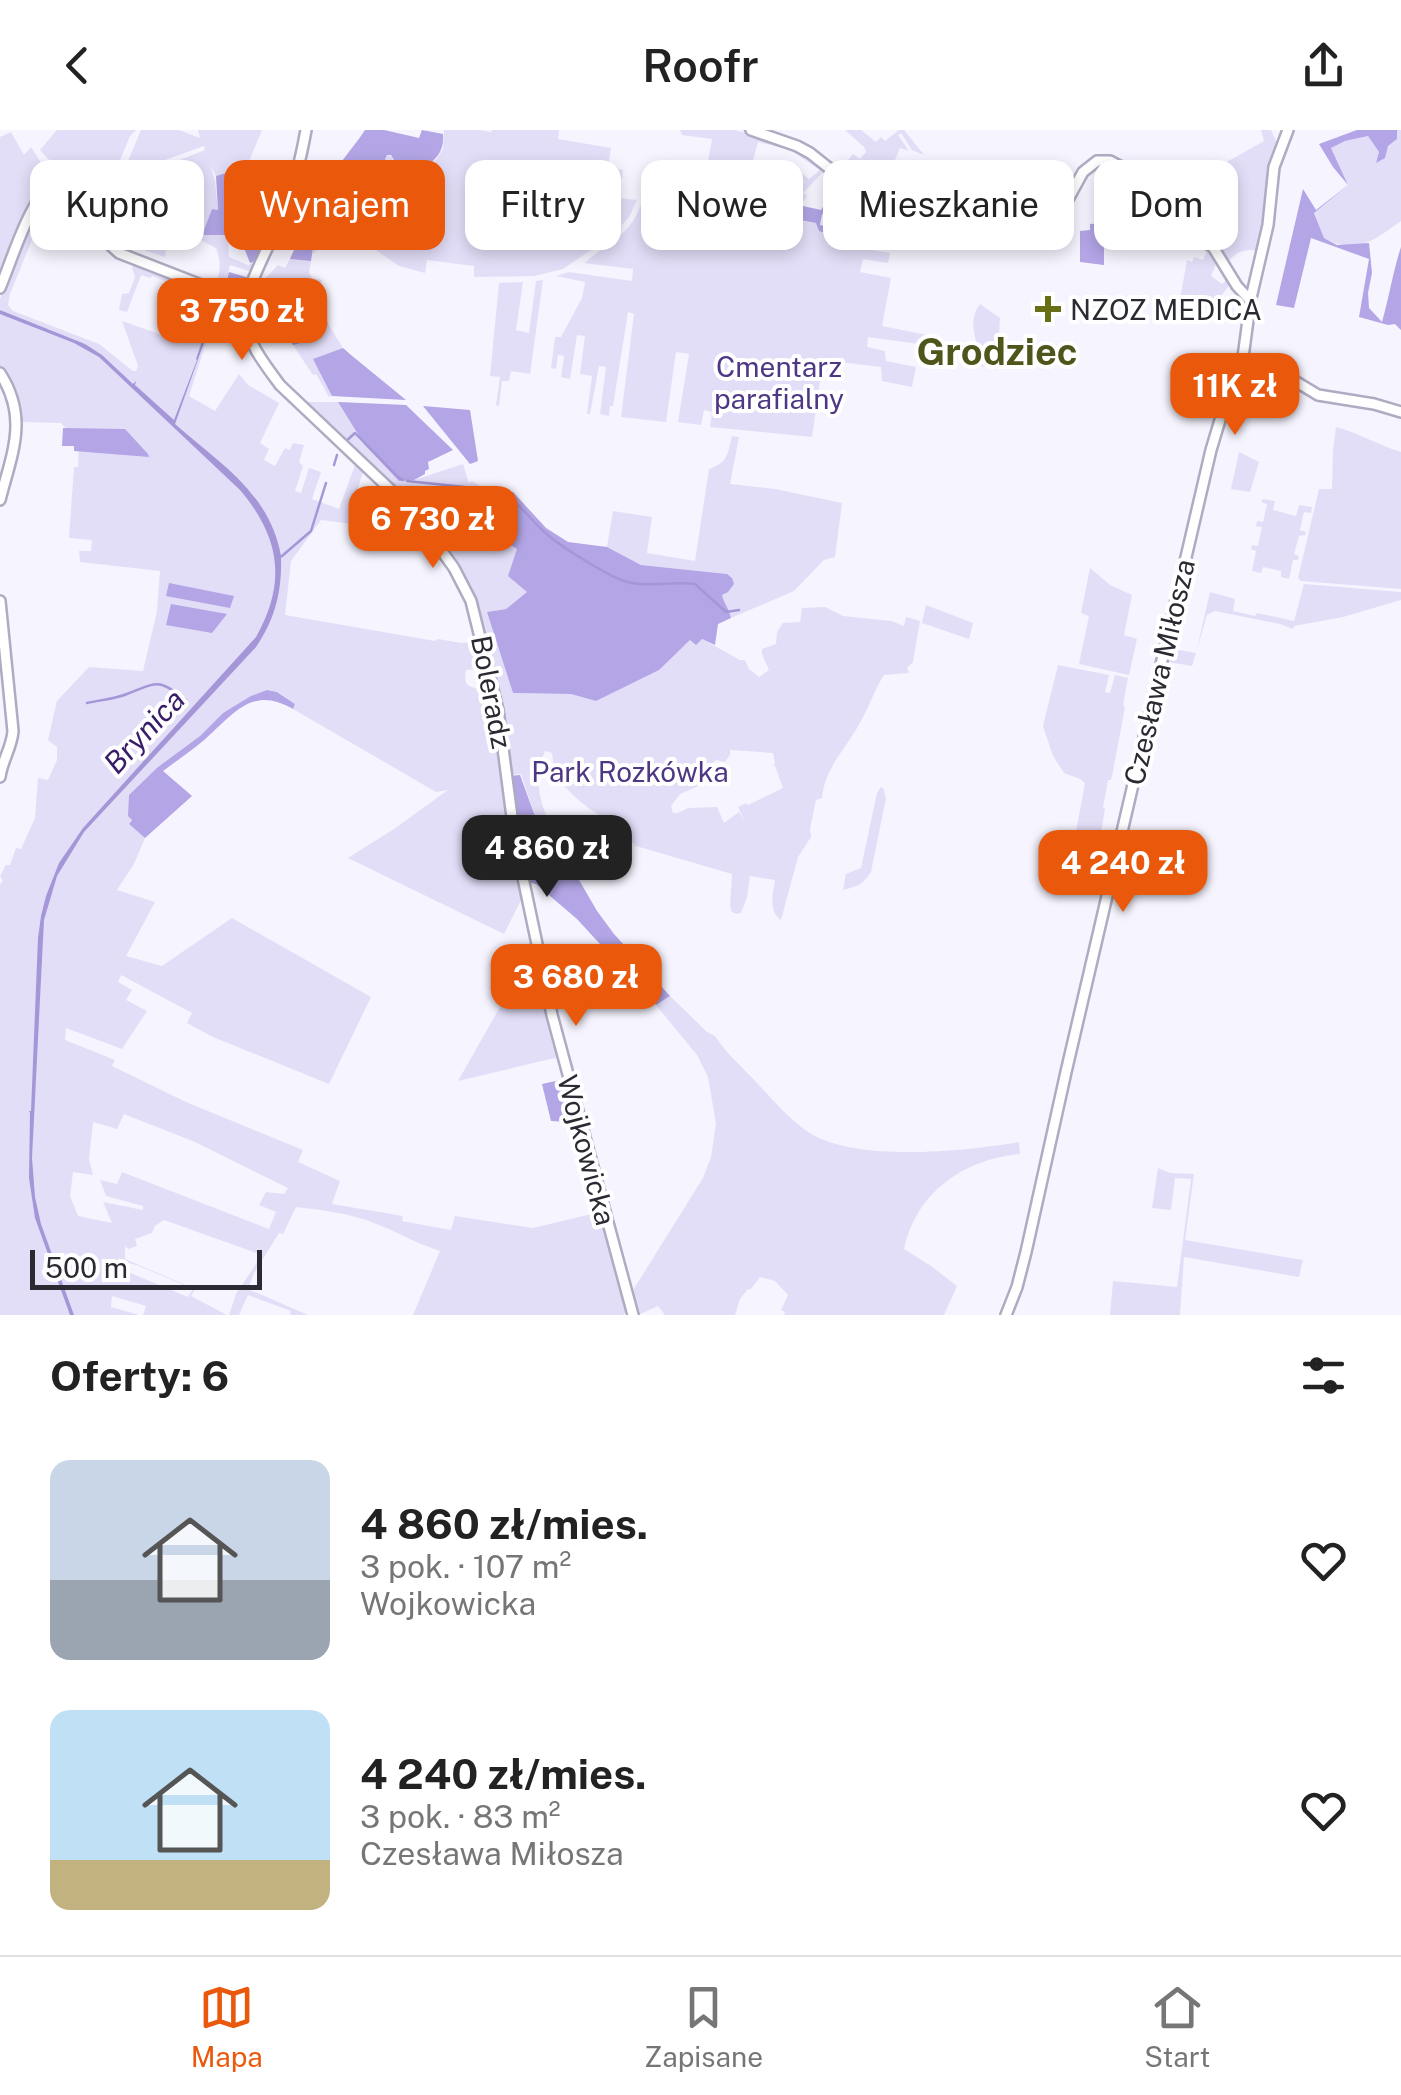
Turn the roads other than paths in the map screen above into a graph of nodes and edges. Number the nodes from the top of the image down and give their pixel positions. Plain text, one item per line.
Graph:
1 (306, 130) edge
2 (751, 130) edge
3 (1288, 130) edge
4 (0, 288) edge
5 (1251, 301) junction
6 (245, 302) junction
7 (1245, 364) junction
8 (1257, 372) junction
9 (0, 373) edge
10 (1237, 379) junction
11 (1401, 412) edge
12 (0, 500) edge
13 (0, 600) edge
14 (0, 777) edge
15 (521, 866) joint
16 (633, 1315) edge
17 (1006, 1315) edge

1 - 6 street
2 - 5 street
3 - 5 street, Czesława Miłosza
4 - 6 street
5 - 7 street, Czesława Miłosza
6 - 15 street, Boleradz
7 - 8 street
7 - 10 street, Czesława Miłosza
8 - 10 street
8 - 11 street
9 - 12 street
10 - 17 street, Czesława Miłosza
13 - 14 street
15 - 16 street, Wojkowicka

